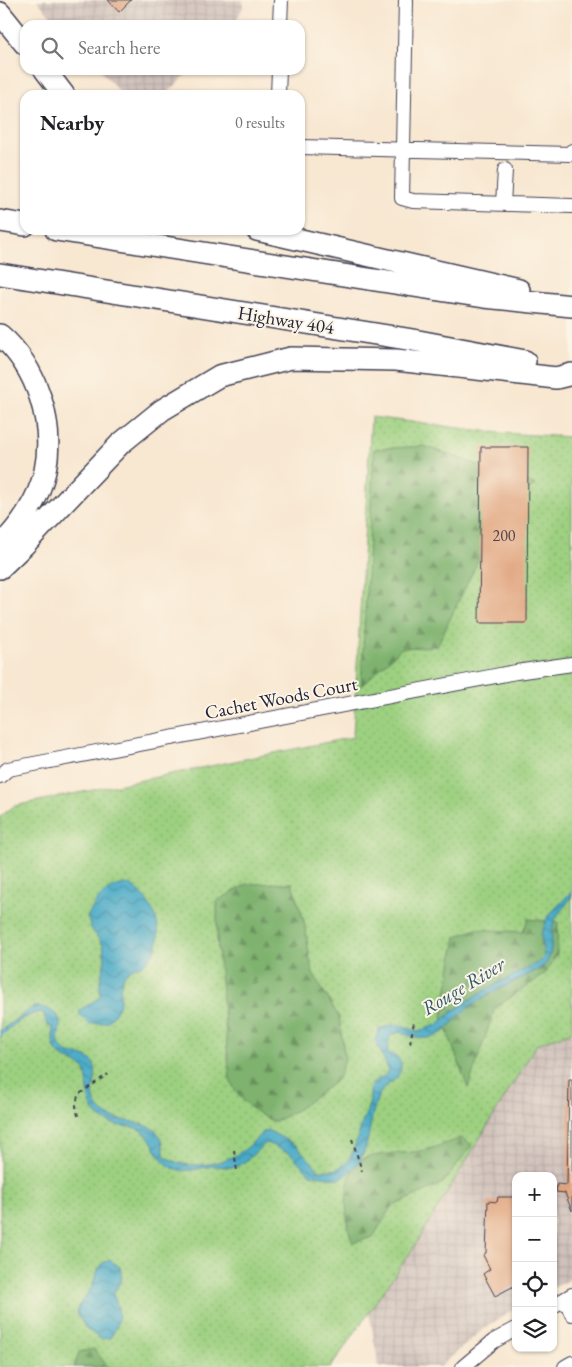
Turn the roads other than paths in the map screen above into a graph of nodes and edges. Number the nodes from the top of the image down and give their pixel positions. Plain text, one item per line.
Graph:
1 (281, 0) edge
2 (406, 0) edge
3 (0, 13) edge
4 (280, 20) edge
5 (20, 38) edge
6 (49, 75) edge
7 (279, 75) edge
8 (60, 90) edge
9 (278, 90) edge
10 (305, 147) edge
11 (402, 150) junction
12 (572, 151) edge
13 (505, 170) dead end
14 (503, 204) junction
15 (572, 206) edge
16 (0, 221) edge
17 (20, 224) edge
18 (88, 235) edge
19 (279, 235) edge
20 (0, 274) edge
21 (547, 302) junction
22 (572, 306) edge
23 (0, 335) edge
24 (572, 370) edge
25 (572, 374) edge
26 (0, 546) edge
27 (0, 568) edge
28 (572, 664) edge
29 (0, 776) edge
30 (563, 1300) edge
31 (572, 1314) edge
32 (512, 1331) edge
33 (572, 1363) edge
34 (463, 1367) edge
35 (565, 1367) edge

1 - 4 street
2 - 11 street
3 - 5 highway
6 - 8 highway
7 - 9 street
10 - 11 street
11 - 12 street
11 - 14 street
13 - 14 street
14 - 15 street
16 - 17 highway
18 - 21 highway
19 - 21 highway
20 - 24 highway, Highway 404
21 - 22 highway
23 - 26 highway
25 - 27 highway
28 - 29 street, Cachet Woods Court
30 - 31 street
32 - 34 street
33 - 35 street

